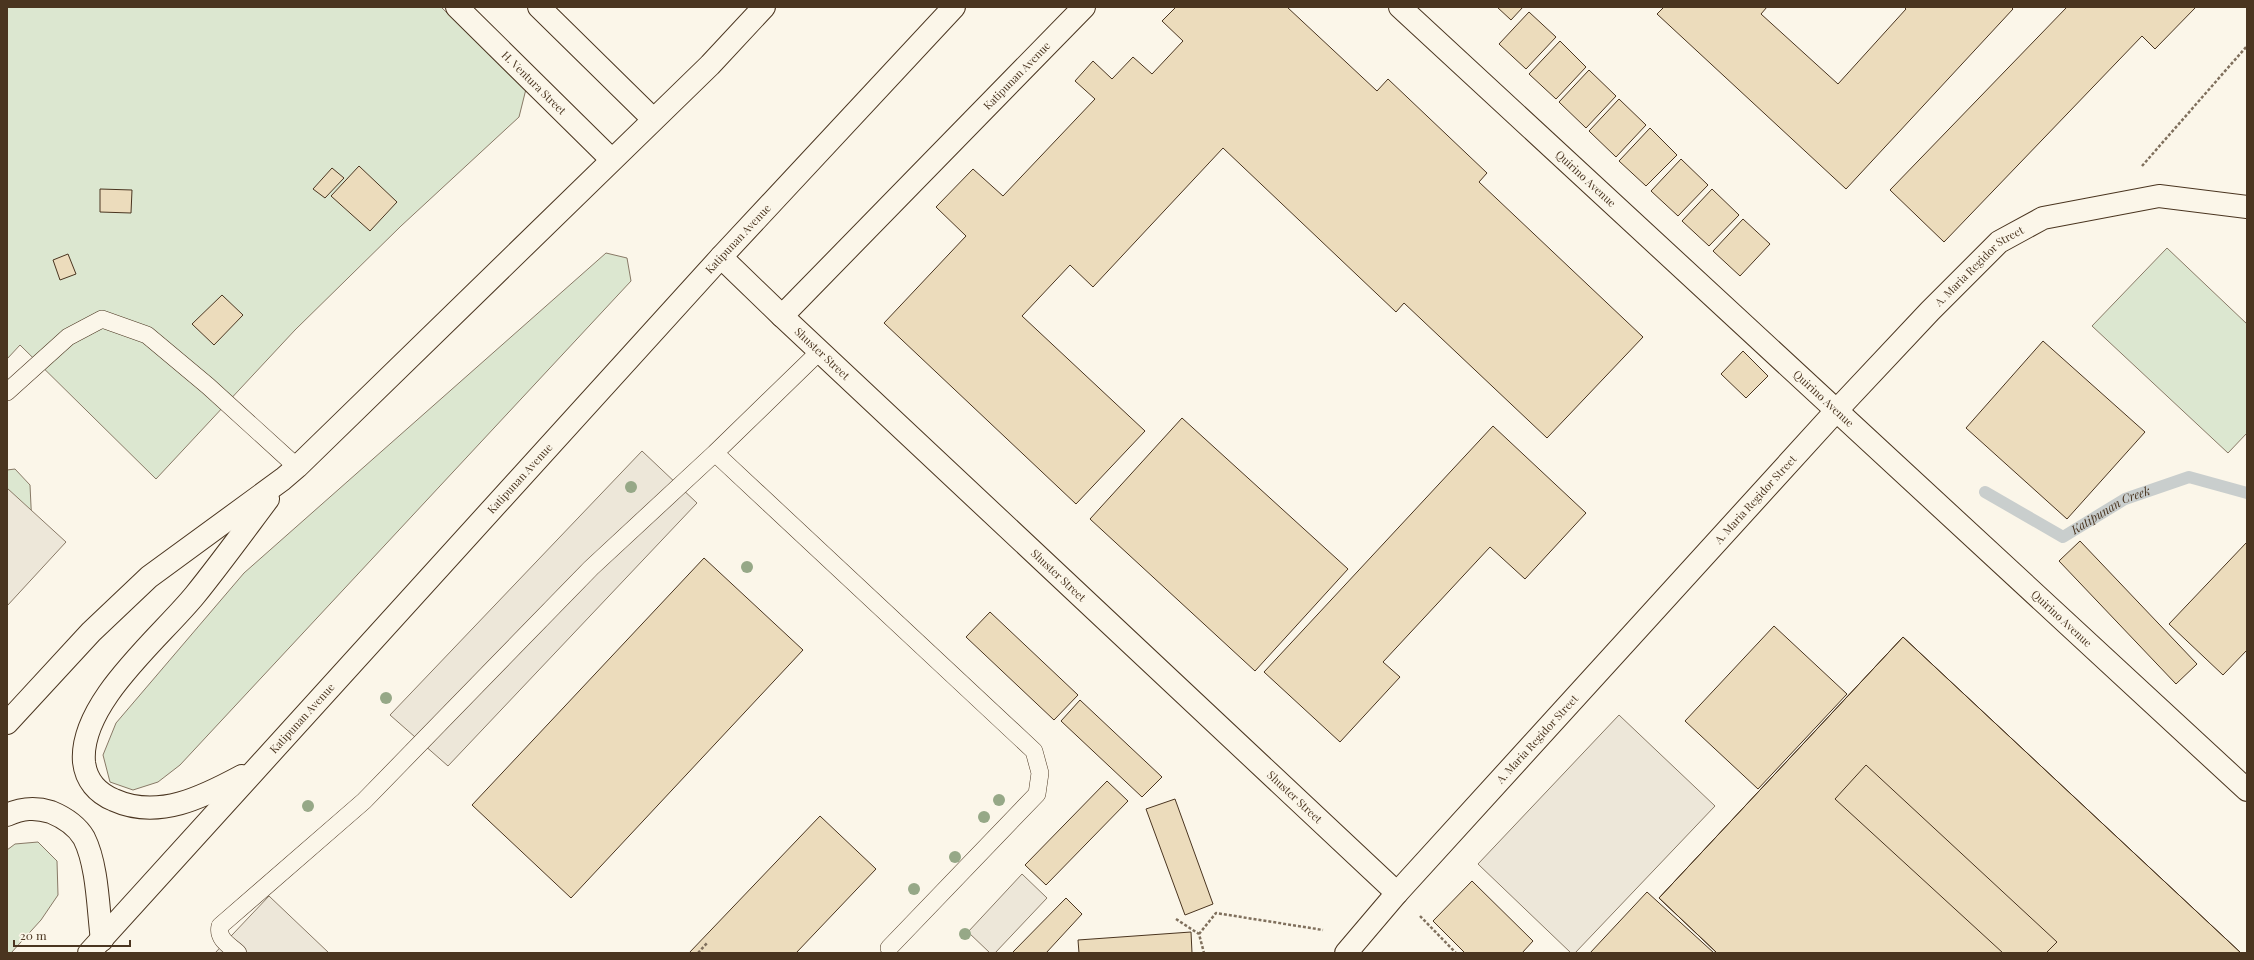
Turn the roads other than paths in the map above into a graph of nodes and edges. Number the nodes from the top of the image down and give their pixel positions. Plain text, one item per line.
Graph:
1 (457, 7) edge
2 (539, 7) edge
3 (764, 7) edge
4 (954, 7) edge
5 (1084, 7) edge
6 (1400, 7) edge
7 (653, 119) junction
8 (611, 159) junction
9 (2247, 207) edge
10 (721, 257) junction
11 (782, 316) junction
12 (819, 352) junction
13 (7, 392) edge
14 (1836, 411) junction
15 (715, 453) junction
16 (290, 473) junction
17 (7, 724) edge
18 (254, 770) junction
19 (2247, 790) edge
20 (7, 815) edge
21 (1397, 893) junction
22 (96, 947) edge
23 (889, 948) dead end
24 (238, 953) edge
25 (1346, 953) edge

1 - 8 street, H. Ventura Street
2 - 7 street
3 - 7 street
4 - 10 street, Katipunan Avenue
5 - 11 street, Katipunan Avenue
6 - 14 street, Quirino Avenue
7 - 8 street
8 - 16 street
9 - 14 street, A. Maria Regidor Street
10 - 11 street, Shuster Street
10 - 18 street, Katipunan Avenue
11 - 12 street, Shuster Street
12 - 15 lane
12 - 21 street, Shuster Street
13 - 16 lane
14 - 19 street, Quirino Avenue
14 - 21 street, A. Maria Regidor Street
15 - 23 lane
15 - 24 lane
16 - 17 street
16 - 18 street
18 - 22 street, Katipunan Avenue
20 - 22 street
21 - 25 street, A. Maria Regidor Street

